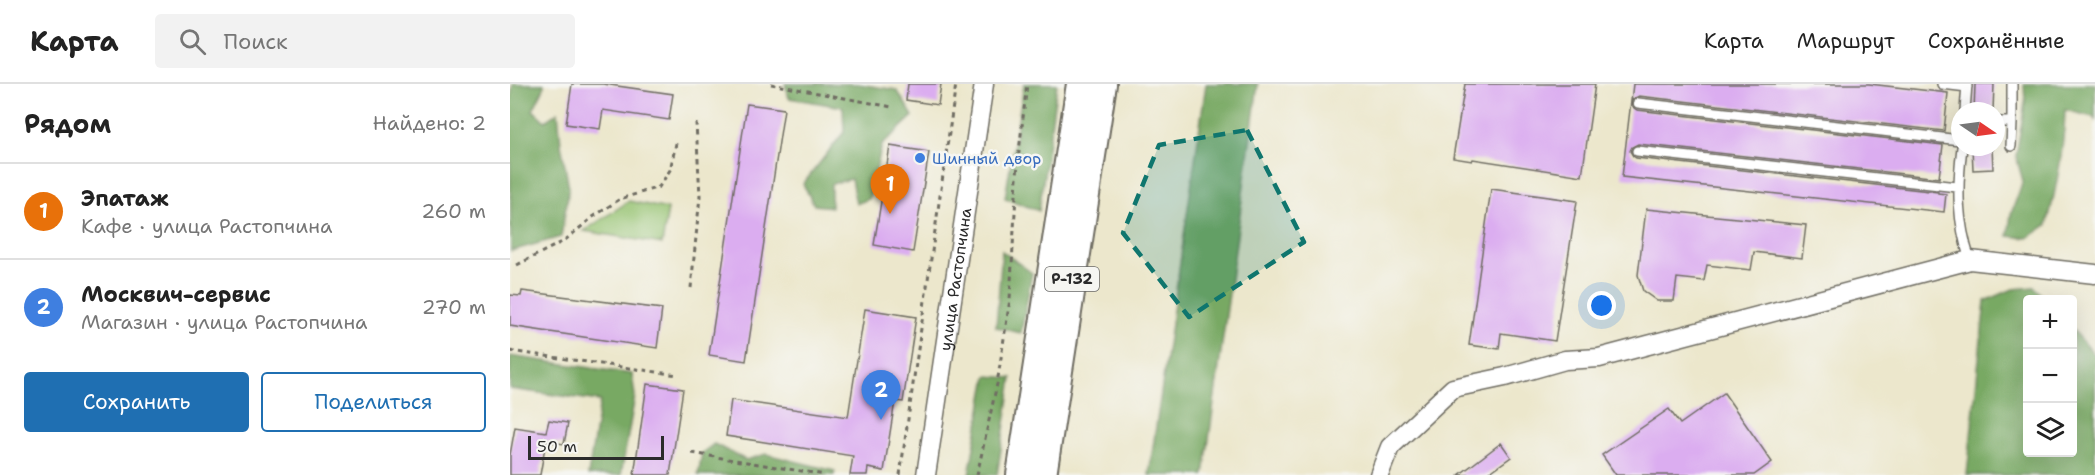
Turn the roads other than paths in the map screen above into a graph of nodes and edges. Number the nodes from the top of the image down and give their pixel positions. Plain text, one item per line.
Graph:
1 (984, 84) edge
2 (1081, 84) edge
3 (1102, 84) edge
4 (1942, 84) edge
5 (2012, 84) edge
6 (1967, 85) edge
7 (1966, 102) edge
8 (1638, 103) dead end
9 (2005, 122) edge
10 (2012, 122) junction
11 (1951, 139) edge
12 (2011, 146) dead end
13 (1637, 151) dead end
14 (1961, 156) edge
15 (1957, 187) junction
16 (1970, 260) junction
17 (2095, 274) edge
18 (926, 475) edge
19 (1022, 475) edge
20 (1042, 475) edge
21 (1379, 475) edge

1 - 18 street, улица Растопчина
2 - 19 highway, Р-132
3 - 20 highway, Р-132
4 - 6 lane
5 - 10 lane
6 - 7 lane
8 - 11 lane
9 - 10 lane
10 - 12 lane
13 - 15 lane
14 - 15 lane
15 - 16 lane
16 - 17 street
16 - 21 street

